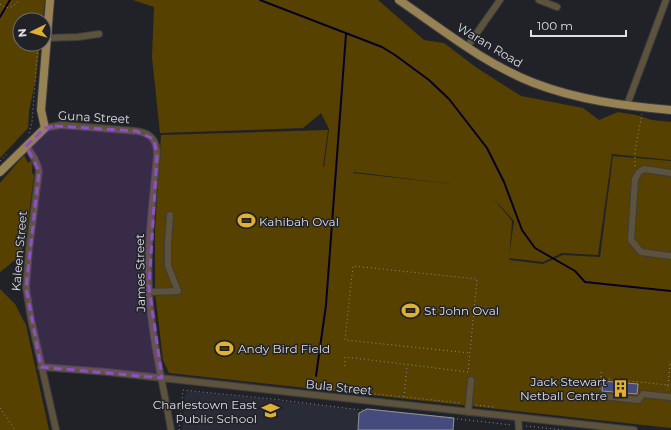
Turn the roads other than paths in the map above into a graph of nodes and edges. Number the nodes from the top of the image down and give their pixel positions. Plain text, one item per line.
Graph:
1 (50, 0) edge
2 (401, 0) edge
3 (500, 0) edge
4 (539, 0) edge
5 (666, 0) edge
6 (557, 7) dead end
7 (49, 12) edge
8 (99, 34) dead end
9 (52, 38) edge
10 (467, 47) junction
11 (45, 52) edge
12 (627, 105) junction
13 (671, 110) edge
14 (45, 128) junction
15 (154, 139) joint
16 (26, 146) junction
17 (0, 172) edge
18 (671, 173) edge
19 (170, 215) dead end
20 (671, 256) edge
21 (149, 292) junction
22 (41, 367) junction
23 (162, 378) junction
24 (471, 380) dead end
25 (597, 395) road end
26 (670, 395) edge
27 (468, 412) junction
28 (518, 418) junction
29 (519, 428) edge
30 (603, 428) edge
31 (56, 430) edge
32 (171, 430) edge
33 (634, 430) edge

1 - 7 main road
2 - 10 main road, Waran Road
3 - 10 street
4 - 6 street
5 - 12 street
8 - 9 street
10 - 12 main road, Waran Road
11 - 14 main road
12 - 13 main road, Waran Road
14 - 15 street, Guna Street
14 - 16 main road, Guna Street
15 - 21 street, James Street
16 - 17 main road, Guna Street
16 - 22 street, Kaleen Street
18 - 20 street
19 - 21 street
21 - 23 street, James Street
22 - 23 street, Bula Street
22 - 31 street, Kaleen Street
23 - 27 street, Bula Street
23 - 32 street, James Street
24 - 27 street
25 - 26 street
27 - 28 street, Bula Street
28 - 29 street
28 - 30 street, Bula Street
30 - 33 street, Bula Street

